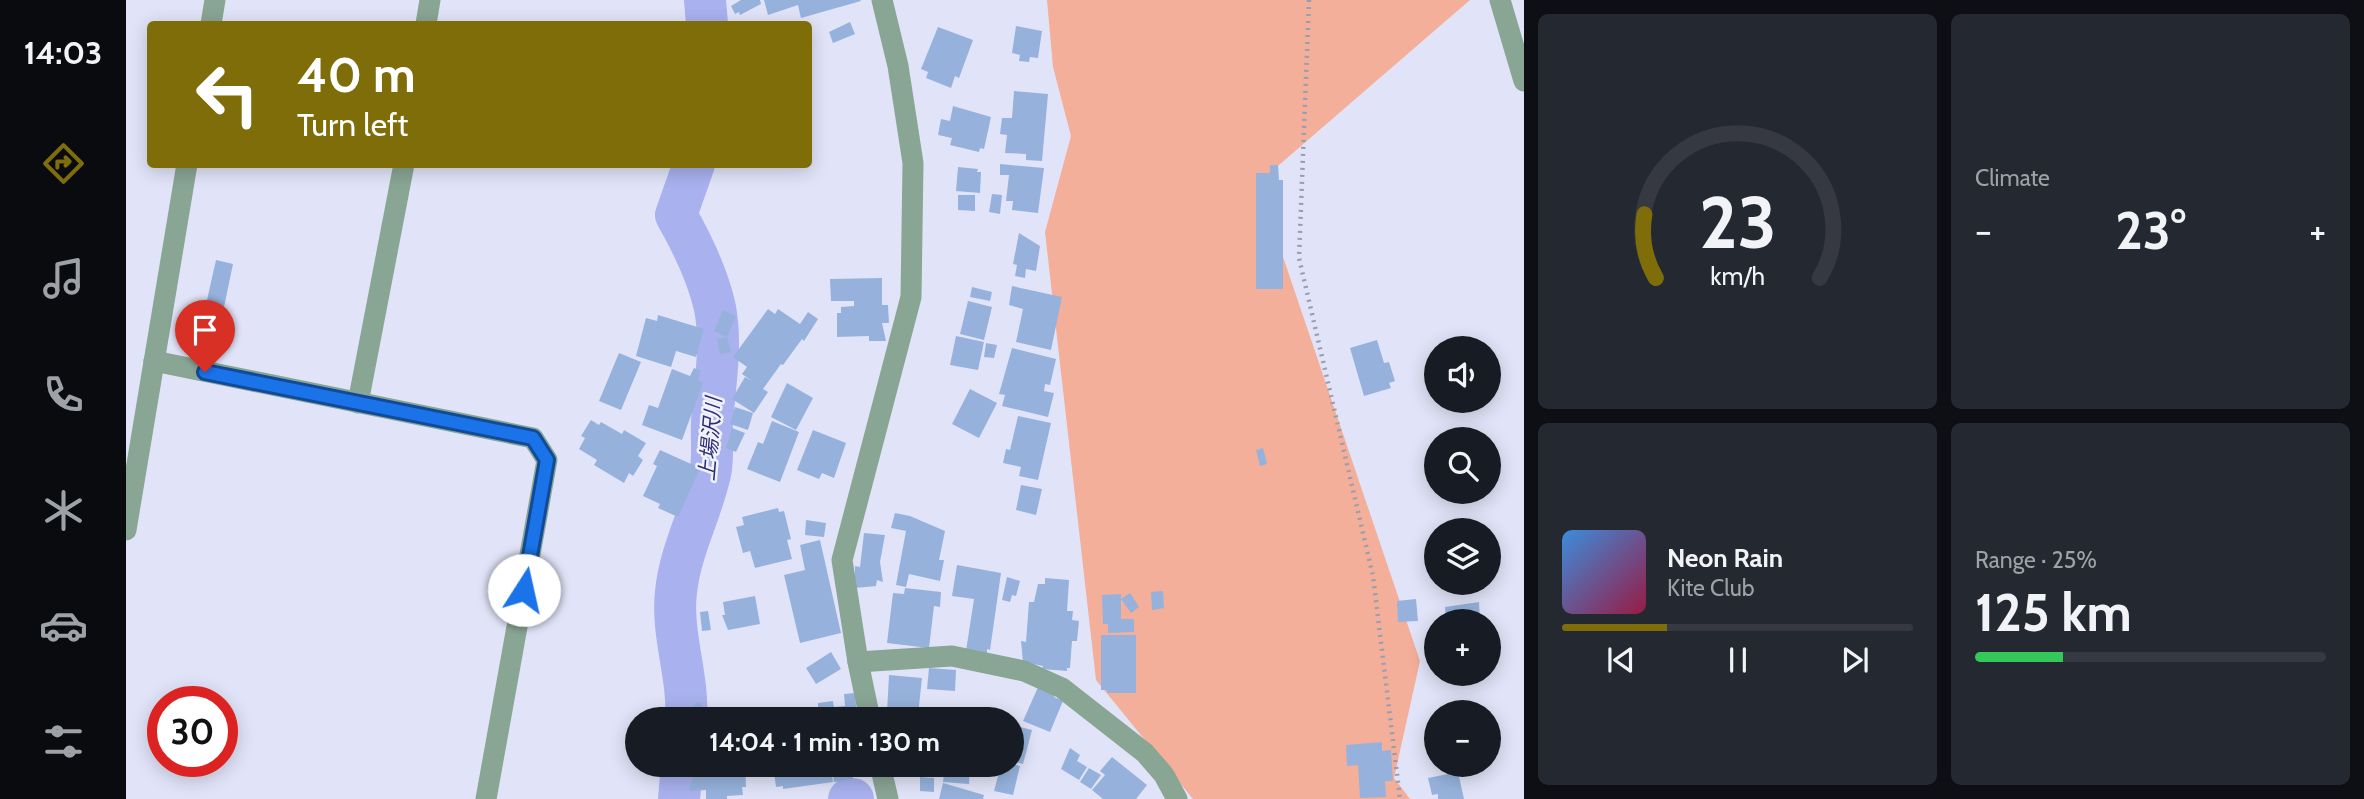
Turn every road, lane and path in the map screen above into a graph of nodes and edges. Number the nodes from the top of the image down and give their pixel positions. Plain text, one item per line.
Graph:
1 (215, 0) edge
2 (430, 0) edge
3 (882, 0) edge
4 (1309, 0) edge
5 (1500, 0) edge
6 (212, 21) edge
7 (426, 21) edge
8 (1524, 81) edge
9 (186, 168) edge
10 (403, 168) edge
11 (154, 361) junction
12 (358, 403) junction
13 (126, 530) edge
14 (858, 662) junction
15 (867, 707) edge
16 (883, 777) edge
17 (486, 799) edge
18 (888, 799) edge
19 (1177, 799) edge
20 (1400, 799) edge

1 - 6 street
2 - 7 street
3 - 14 street
4 - 20 path
5 - 8 street
9 - 11 street
10 - 12 street
11 - 12 street
11 - 13 street
12 - 17 street
14 - 15 street
14 - 19 street
16 - 18 street

